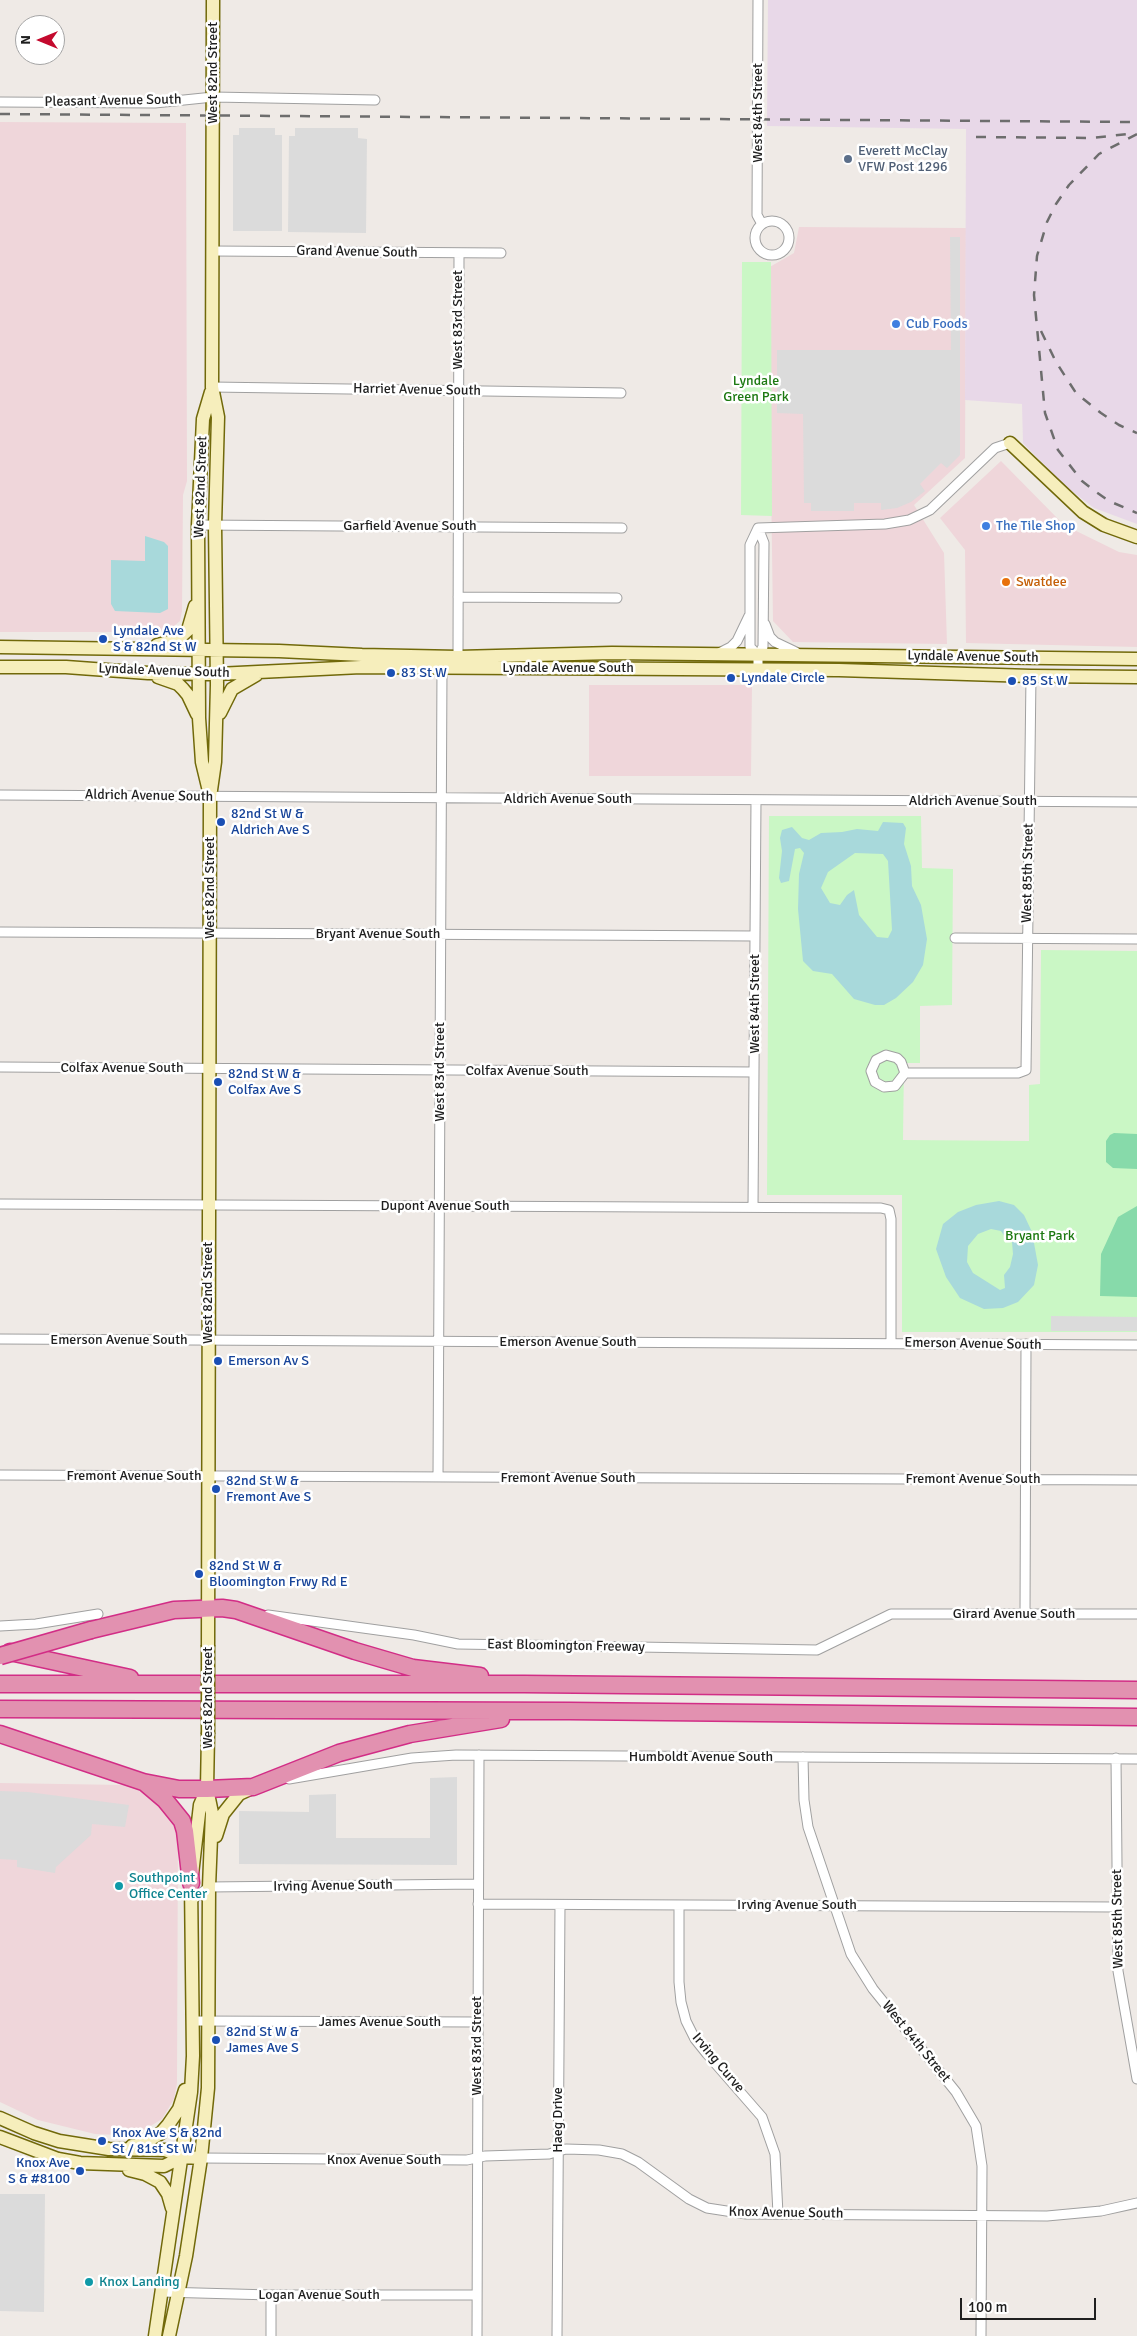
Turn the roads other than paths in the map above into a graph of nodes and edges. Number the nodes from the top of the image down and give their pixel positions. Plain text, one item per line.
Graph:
1 (213, 0) edge
2 (758, 0) edge
3 (213, 97) junction
4 (375, 100) dead end
5 (0, 102) edge
6 (762, 224) dead end
7 (212, 251) junction
8 (458, 253) junction
9 (501, 253) dead end
10 (212, 387) junction
11 (458, 391) junction
12 (621, 393) dead end
13 (1010, 444) joint
14 (198, 525) junction
15 (215, 525) junction
16 (458, 527) junction
17 (622, 528) dead end
18 (758, 528) junction
19 (1137, 537) edge
20 (199, 589) junction
21 (458, 596) junction
22 (617, 598) dead end
23 (750, 612) junction
24 (763, 619) junction
25 (0, 647) edge
26 (148, 648) junction
27 (199, 650) junction
28 (217, 650) junction
29 (714, 654) junction
30 (758, 655) junction
31 (805, 655) junction
32 (458, 656) junction
33 (1137, 659) edge
34 (0, 667) edge
35 (442, 668) junction
36 (758, 670) junction
37 (148, 673) junction
38 (260, 673) junction
39 (199, 674) junction
40 (217, 674) junction
41 (1031, 676) junction
42 (1137, 677) edge
43 (199, 718) junction
44 (216, 722) junction
45 (0, 795) edge
46 (210, 797) junction
47 (442, 799) junction
48 (756, 800) junction
49 (1029, 802) junction
50 (1137, 802) edge
51 (0, 932) edge
52 (210, 933) junction
53 (441, 935) junction
54 (755, 936) junction
55 (955, 938) dead end
56 (1027, 938) junction
57 (1137, 939) edge
58 (0, 1067) edge
59 (209, 1069) junction
60 (440, 1070) junction
61 (754, 1072) junction
62 (905, 1074) dead end
63 (0, 1204) edge
64 (209, 1204) junction
65 (439, 1206) junction
66 (753, 1207) junction
67 (0, 1340) edge
68 (208, 1340) junction
69 (438, 1342) junction
70 (891, 1343) junction
71 (1026, 1344) junction
72 (1137, 1345) edge
73 (0, 1475) edge
74 (207, 1476) junction
75 (438, 1477) junction
76 (1025, 1479) junction
77 (1137, 1480) edge
78 (209, 1608) junction
79 (236, 1610) junction
80 (98, 1614) dead end
81 (891, 1614) joint
82 (1025, 1614) junction
83 (1137, 1614) edge
84 (0, 1626) edge
85 (0, 1651) edge
86 (0, 1656) edge
87 (0, 1684) edge
88 (524, 1684) junction
89 (161, 1685) junction
90 (1137, 1690) edge
91 (0, 1709) edge
92 (570, 1711) junction
93 (1137, 1717) edge
94 (0, 1734) edge
95 (479, 1755) junction
96 (803, 1757) junction
97 (1116, 1758) junction
98 (1137, 1759) edge
99 (143, 1782) junction
100 (260, 1785) junction
101 (207, 1789) junction
102 (210, 1865) junction
103 (191, 1883) junction
104 (478, 1884) junction
105 (209, 1887) junction
106 (192, 1900) junction
107 (478, 1904) junction
108 (560, 1905) junction
109 (679, 1905) junction
110 (833, 1906) junction
111 (1117, 1907) junction
112 (192, 2022) junction
113 (209, 2022) junction
114 (477, 2022) junction
115 (193, 2056) junction
116 (1137, 2079) edge
117 (0, 2118) edge
118 (0, 2137) edge
119 (109, 2149) junction
120 (558, 2152) junction
121 (182, 2157) junction
122 (201, 2158) junction
123 (476, 2158) junction
124 (110, 2165) junction
125 (1137, 2203) edge
126 (778, 2214) junction
127 (173, 2216) junction
128 (982, 2216) junction
129 (162, 2292) junction
130 (178, 2294) junction
131 (271, 2296) junction
132 (477, 2296) junction
133 (154, 2336) edge
134 (169, 2336) edge
135 (271, 2336) edge
136 (477, 2336) edge
137 (557, 2336) edge
138 (981, 2336) edge

1 - 3 street, West 82nd Street
2 - 6 street, West 84th Street
3 - 4 street, Pleasant Avenue South
3 - 5 street, Pleasant Avenue South
3 - 7 street, West 82nd Street
7 - 8 street, Grand Avenue South
7 - 10 street, West 82nd Street
8 - 9 street, Grand Avenue South
8 - 11 street, West 83rd Street
10 - 11 street, Harriet Avenue South
10 - 14 street, West 82nd Street
10 - 15 street, West 82nd Street
11 - 12 street, Harriet Avenue South
11 - 16 street, West 83rd Street
13 - 18 street
13 - 19 street
14 - 15 street, Garfield Avenue South
14 - 20 street, West 82nd Street
15 - 16 street, Garfield Avenue South
15 - 28 street, West 82nd Street
16 - 17 street, Garfield Avenue South
16 - 21 street, West 83rd Street
18 - 23 street
18 - 24 street
20 - 26 street
20 - 27 street, West 82nd Street
21 - 22 street
21 - 32 street, West 83rd Street
23 - 29 street
23 - 30 street
24 - 30 street
24 - 31 street
25 - 26 street, Lyndale Avenue South
26 - 27 street, Lyndale Avenue South
27 - 28 street, Lyndale Avenue South
27 - 39 street, West 82nd Street
28 - 32 street, Lyndale Avenue South
28 - 40 street, West 82nd Street
29 - 30 street, Lyndale Avenue South
29 - 32 street, Lyndale Avenue South
30 - 31 street, Lyndale Avenue South
30 - 36 street
31 - 33 street, Lyndale Avenue South
34 - 37 street, Lyndale Avenue South
35 - 36 street, Lyndale Avenue South
35 - 38 street, Lyndale Avenue South
35 - 47 street, West 83rd Street
36 - 41 street, Lyndale Avenue South
37 - 39 street, Lyndale Avenue South
37 - 43 street
38 - 40 street, Lyndale Avenue South
38 - 44 street
39 - 40 street, Lyndale Avenue South
39 - 43 street, West 82nd Street
40 - 44 street, West 82nd Street
41 - 42 street, Lyndale Avenue South
41 - 49 street, West 85th Street
43 - 46 street, West 82nd Street
44 - 46 street, West 82nd Street
45 - 46 street, Aldrich Avenue South
46 - 47 street, Aldrich Avenue South
46 - 52 street, West 82nd Street
47 - 48 street, Aldrich Avenue South
47 - 53 street, West 83rd Street
48 - 49 street, Aldrich Avenue South
48 - 54 street, West 84th Street
49 - 50 street, Aldrich Avenue South
49 - 56 street, West 85th Street
51 - 52 street, Bryant Avenue South
52 - 53 street, Bryant Avenue South
52 - 59 street, West 82nd Street
53 - 54 street, Bryant Avenue South
53 - 60 street, West 83rd Street
54 - 61 street, West 84th Street
55 - 56 street
56 - 57 street
56 - 62 street, West 85th Street
58 - 59 street, Colfax Avenue South
59 - 60 street, Colfax Avenue South
59 - 64 street, West 82nd Street
60 - 61 street, Colfax Avenue South
60 - 65 street, West 83rd Street
61 - 66 street, West 84th Street
63 - 64 street, Dupont Avenue South
64 - 65 street, Dupont Avenue South
64 - 68 street, West 82nd Street
65 - 66 street, Dupont Avenue South
65 - 69 street, West 83rd Street
66 - 70 street, Dupont Avenue South
67 - 68 street, Emerson Avenue South
68 - 69 street, Emerson Avenue South
68 - 74 street, West 82nd Street
69 - 70 street, Emerson Avenue South
69 - 75 street, West 83rd Street
70 - 71 street, Emerson Avenue South
71 - 72 street, Emerson Avenue South
71 - 76 street
73 - 74 street, Fremont Avenue South
74 - 75 street, Fremont Avenue South
74 - 78 street, West 82nd Street
75 - 76 street, Fremont Avenue South
76 - 77 street, Fremont Avenue South
76 - 82 street
78 - 79 highway
78 - 86 highway, bridge
78 - 101 street, West 82nd Street, bridge
79 - 81 street, East Bloomington Freeway
79 - 88 highway
80 - 84 street
81 - 82 street, Girard Avenue South
82 - 83 street, Girard Avenue South
85 - 89 highway
87 - 89 highway
88 - 89 highway
88 - 90 highway
91 - 92 highway
92 - 93 highway
92 - 100 highway
94 - 99 highway
95 - 96 street, Humboldt Avenue South
95 - 100 street, Humboldt Avenue South
95 - 104 street, West 83rd Street
96 - 97 street, Humboldt Avenue South
96 - 110 street, West 84th Street
97 - 98 street, Humboldt Avenue South
97 - 111 street, West 85th Street
99 - 101 highway
99 - 103 highway
100 - 101 highway
100 - 102 street
101 - 102 street, West 82nd Street
101 - 103 street, West 82nd Street
102 - 105 street, West 82nd Street
103 - 106 street, West 82nd Street
104 - 105 street, Irving Avenue South
104 - 107 street, West 83rd Street
105 - 106 street
105 - 113 street, West 82nd Street
106 - 112 street, West 82nd Street
107 - 108 street, Irving Avenue South
107 - 114 street, West 83rd Street
108 - 109 street, Irving Avenue South
108 - 120 street, Haeg Drive
109 - 110 street, Irving Avenue South
109 - 126 street, Irving Curve
110 - 111 street, Irving Avenue South
110 - 128 street, West 84th Street
111 - 116 street, West 85th Street
112 - 113 street, James Avenue South
112 - 115 street, West 82nd Street
113 - 114 street, James Avenue South
113 - 122 street, West 82nd Street
114 - 123 street, West 83rd Street
115 - 119 street
115 - 121 street, West 82nd Street
117 - 119 street, Knox Avenue South
118 - 124 street, Knox Avenue South
119 - 121 street, Knox Avenue South
120 - 123 street, Knox Avenue South
120 - 126 street, Knox Avenue South
120 - 137 street, Haeg Drive
121 - 122 street, Knox Avenue South
121 - 124 street, Knox Avenue South
121 - 127 street, West 82nd Street
122 - 123 street, Knox Avenue South
122 - 130 street, West 82nd Street
123 - 132 street, West 83rd Street
124 - 127 street
125 - 128 street, Knox Avenue South
126 - 128 street, Knox Avenue South
127 - 129 street, West 82nd Street
128 - 138 street, West 84th Street
129 - 130 street, Logan Avenue South
129 - 133 street, West 82nd Street
130 - 131 street, Logan Avenue South
130 - 134 street, West 82nd Street
131 - 132 street, Logan Avenue South
131 - 135 street
132 - 136 street, West 83rd Street

